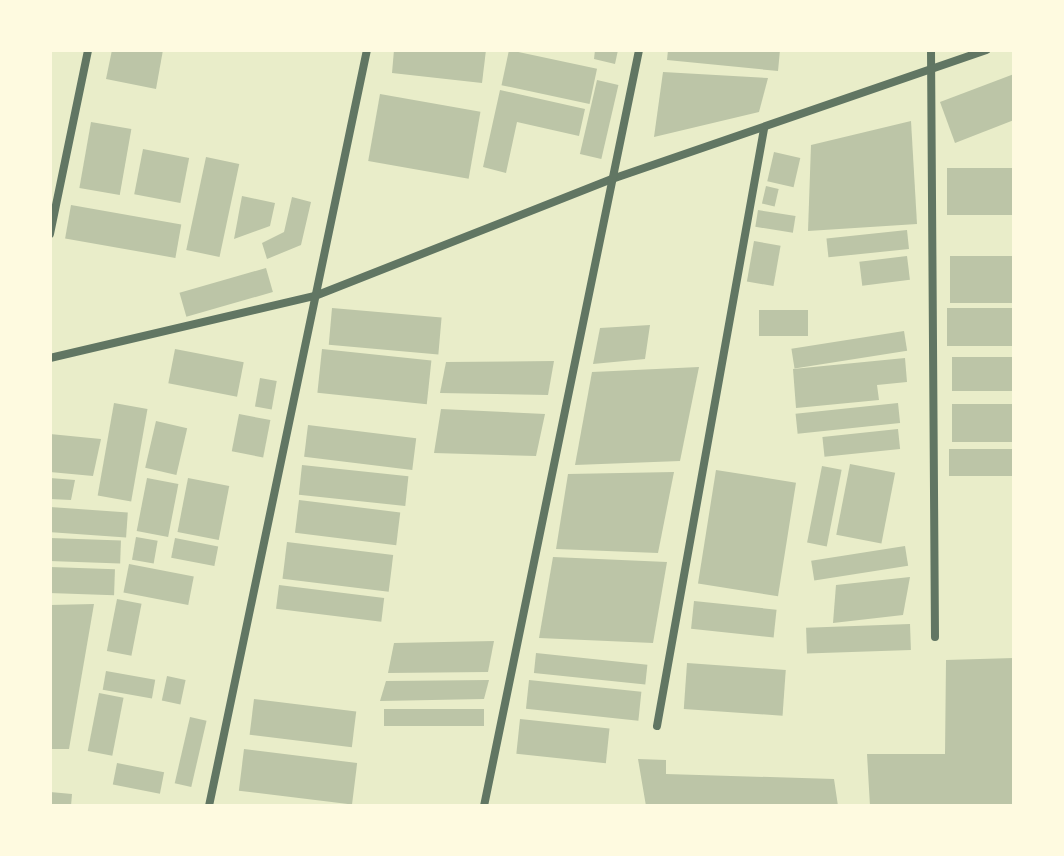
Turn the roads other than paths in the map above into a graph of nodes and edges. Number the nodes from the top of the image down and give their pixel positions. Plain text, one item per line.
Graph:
1 (88, 50) edge
2 (367, 50) edge
3 (639, 50) edge
4 (931, 50) edge
5 (986, 50) edge
6 (928, 71) junction
7 (764, 129) junction
8 (612, 179) junction
9 (50, 234) edge
10 (315, 296) junction
11 (50, 358) edge
12 (935, 637) dead end
13 (657, 726) dead end
14 (209, 806) edge
15 (484, 806) edge

1 - 9 street
2 - 10 street
3 - 8 street
4 - 6 street
5 - 6 street
6 - 7 street
6 - 12 street
7 - 8 street
7 - 13 street
8 - 10 street
8 - 15 street
10 - 11 street
10 - 14 street

